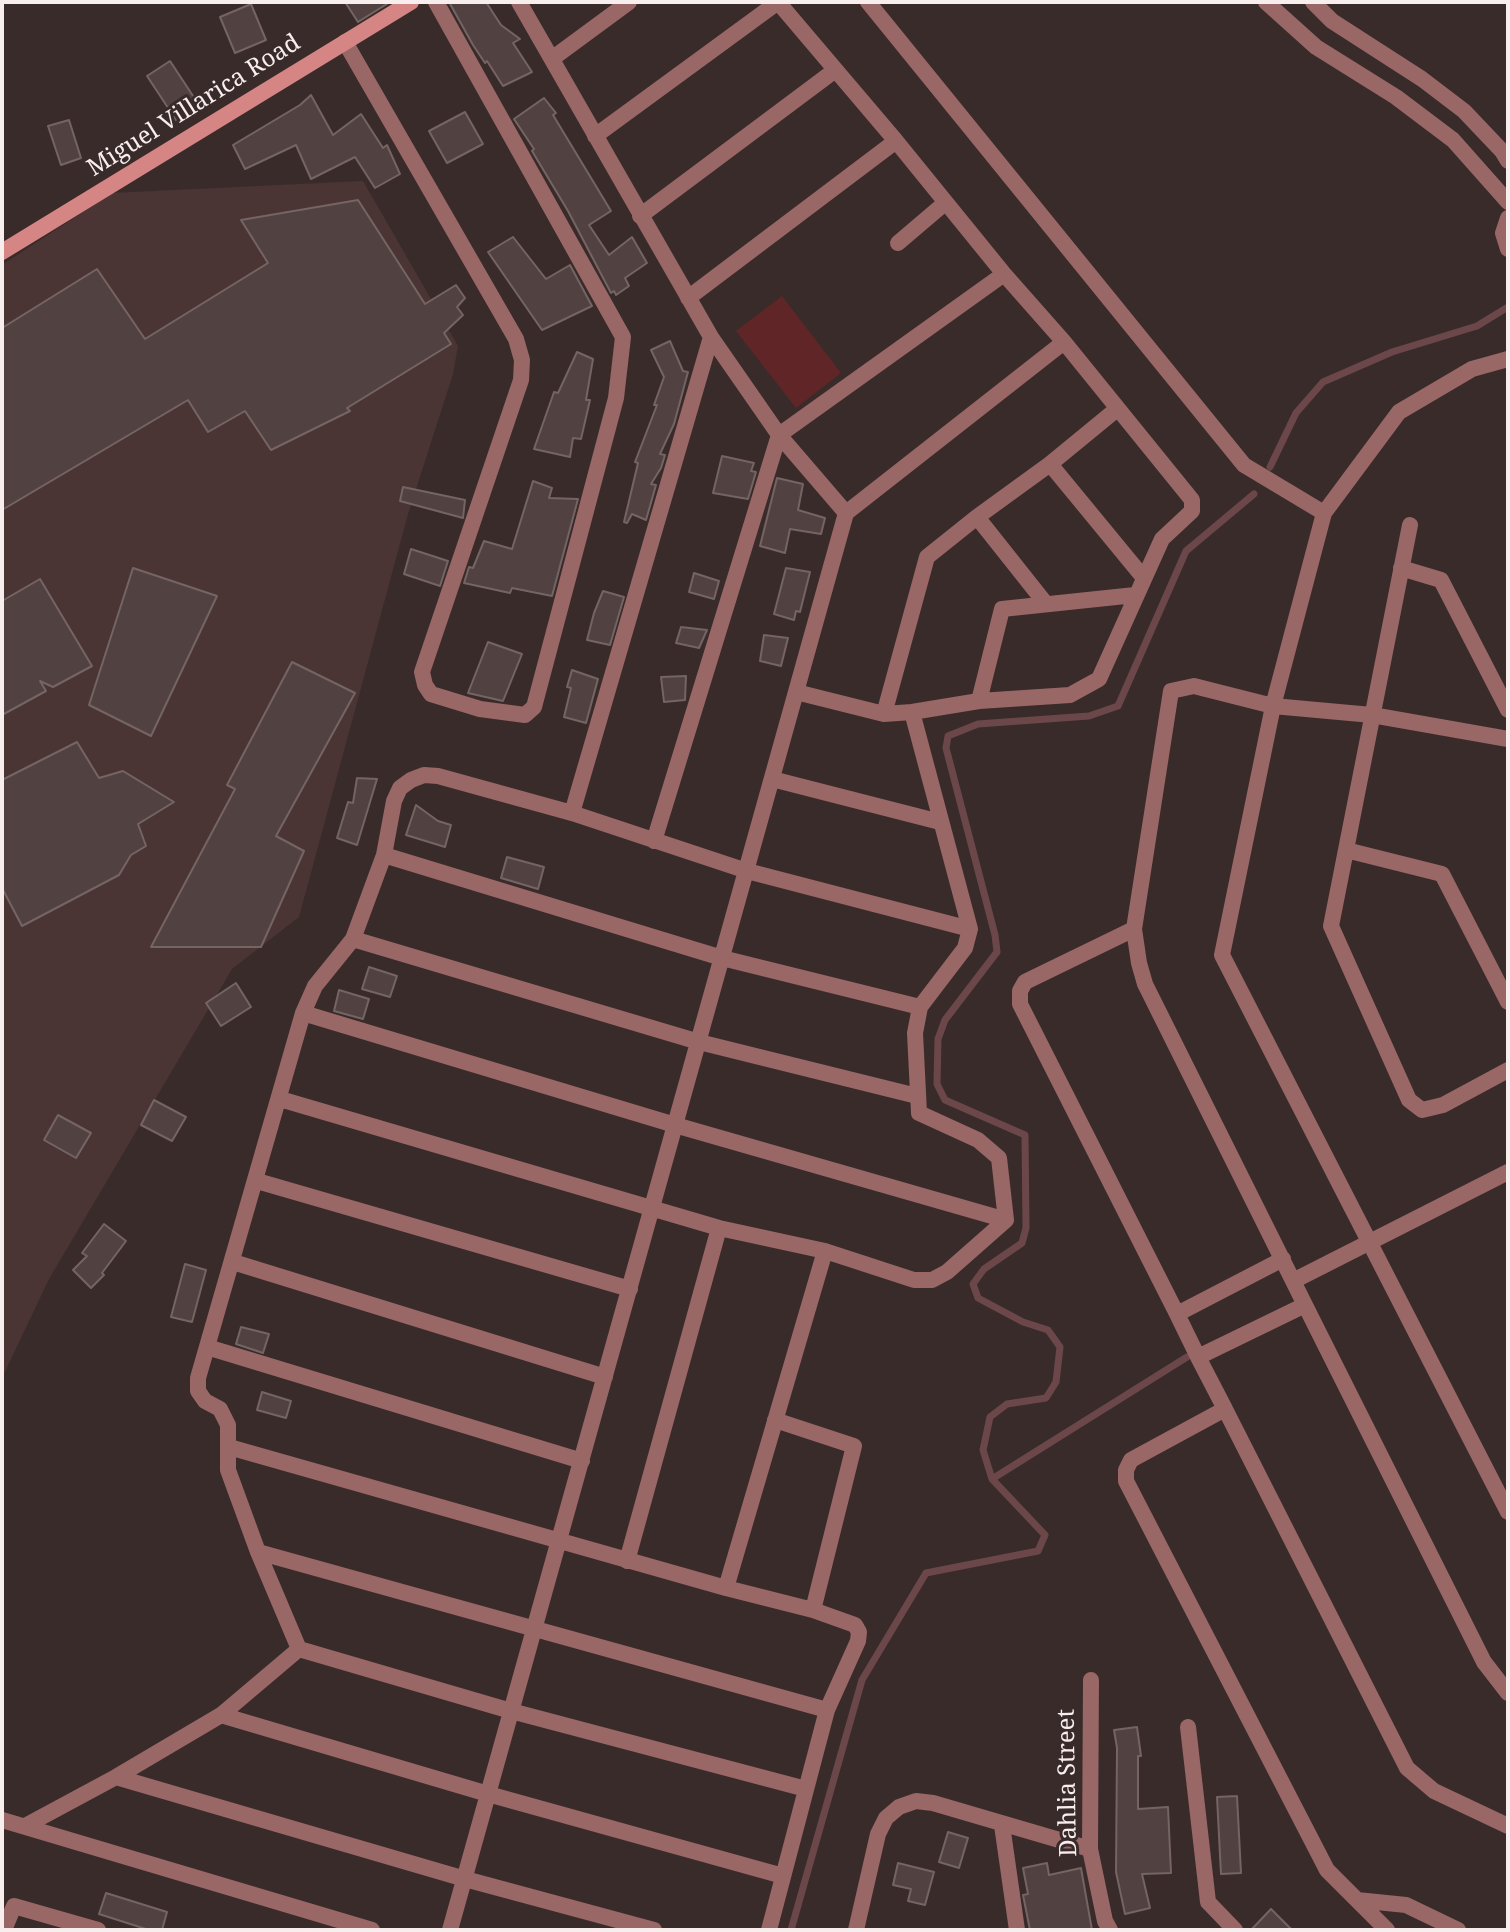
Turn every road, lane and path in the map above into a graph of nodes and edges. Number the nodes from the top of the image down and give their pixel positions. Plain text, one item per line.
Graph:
1 (411, 2) edge
2 (436, 2) edge
3 (519, 2) edge
4 (629, 2) edge
5 (778, 2) edge
6 (868, 2) edge
7 (1266, 2) edge
8 (1313, 2) edge
9 (345, 42) junction
10 (553, 58) junction
11 (834, 71) junction
12 (595, 136) junction
13 (896, 141) junction
14 (1508, 161) edge
15 (1508, 202) edge
16 (945, 203) junction
17 (640, 216) junction
18 (1508, 218) edge
19 (898, 243) dead end
20 (1508, 249) edge
21 (2, 252) edge
22 (1004, 274) junction
23 (688, 298) junction
24 (711, 337) junction
25 (1064, 342) junction
26 (1508, 359) edge
27 (1117, 409) junction
28 (779, 435) junction
29 (1050, 464) junction
30 (846, 513) junction
31 (1324, 513) junction
32 (977, 517) junction
33 (1410, 525) dead end
34 (1401, 568) junction
35 (1143, 577) junction
36 (1135, 595) junction
37 (1046, 604) junction
38 (796, 692) junction
39 (979, 701) junction
40 (1273, 706) junction
41 (1508, 710) edge
42 (912, 712) junction
43 (884, 714) junction
44 (1372, 715) junction
45 (1508, 739) edge
46 (772, 779) junction
47 (572, 813) junction
48 (940, 822) junction
49 (654, 841) junction
50 (1346, 850) junction
51 (384, 855) junction
52 (747, 871) junction
53 (970, 929) junction
54 (1134, 929) junction
55 (353, 939) junction
56 (722, 958) junction
57 (1508, 1002) edge
58 (920, 1007) junction
59 (303, 1013) junction
60 (699, 1042) junction
61 (1508, 1070) edge
62 (917, 1096) junction
63 (280, 1099) junction
64 (675, 1125) junction
65 (1508, 1172) edge
66 (257, 1181) junction
67 (652, 1206) junction
68 (1006, 1220) junction
69 (719, 1228) junction
70 (1370, 1242) junction
71 (825, 1251) junction
72 (1283, 1259) junction
73 (233, 1262) junction
74 (1293, 1281) junction
75 (630, 1289) junction
76 (1305, 1305) junction
77 (1177, 1314) junction
78 (207, 1347) junction
79 (1198, 1357) junction
80 (605, 1377) junction
81 (1225, 1409) junction
82 (775, 1420) junction
83 (229, 1447) junction
84 (582, 1461) junction
85 (1508, 1512) edge
86 (559, 1541) junction
87 (258, 1552) junction
88 (627, 1561) junction
89 (726, 1588) junction
90 (813, 1610) junction
91 (534, 1629) junction
92 (299, 1649) junction
93 (1091, 1680) dead end
94 (1508, 1693) edge
95 (827, 1710) junction
96 (511, 1711) junction
97 (221, 1715) junction
98 (1188, 1727) dead end
99 (116, 1777) junction
100 (806, 1789) junction
101 (488, 1794) junction
102 (2, 1820) edge
103 (1002, 1825) junction
104 (25, 1826) junction
105 (1508, 1826) edge
106 (1090, 1849) junction
107 (783, 1876) junction
108 (465, 1879) junction
109 (1357, 1900) junction
110 (4, 1930) edge
111 (98, 1930) edge
112 (372, 1930) edge
113 (450, 1930) edge
114 (654, 1930) edge
115 (769, 1930) edge
116 (856, 1930) edge
117 (1017, 1930) edge
118 (1110, 1930) edge
119 (1235, 1930) edge
120 (1387, 1930) edge
121 (1458, 1930) edge

1 - 9 main road, Miguel Villarica Road
2 - 9 street
3 - 10 street
4 - 10 street
5 - 11 street
5 - 12 street
6 - 31 street
7 - 15 street
8 - 14 street
9 - 21 main road, Miguel Villarica Road
10 - 12 street
11 - 13 street
11 - 17 street
12 - 17 street
13 - 16 street
13 - 23 street
16 - 19 street
16 - 22 street
17 - 23 street
18 - 20 street
22 - 25 street
22 - 28 street
23 - 24 street
24 - 28 street
24 - 47 street
25 - 27 street
25 - 30 street
26 - 31 street
27 - 29 street
27 - 35 street
28 - 30 street
28 - 49 street
29 - 32 street
29 - 35 street
30 - 38 street
31 - 40 street
32 - 37 street
32 - 43 street
33 - 34 street
34 - 41 street
34 - 44 street
35 - 36 street
36 - 37 street
36 - 39 street
37 - 39 street
38 - 43 street
38 - 46 street
39 - 42 street
40 - 44 street
40 - 54 street
40 - 70 street
42 - 43 street
42 - 48 street
44 - 45 street
44 - 50 street
46 - 48 street
46 - 52 street
47 - 49 street
47 - 51 street
48 - 53 street
49 - 52 street
50 - 57 street
50 - 61 street
51 - 55 street
51 - 56 street
52 - 53 street
52 - 56 street
53 - 58 street
54 - 72 street
54 - 77 street
55 - 59 street
55 - 60 street
56 - 58 street
56 - 60 street
58 - 62 street
59 - 63 street
59 - 64 street
60 - 62 street
60 - 64 street
62 - 68 street
63 - 66 street
63 - 67 street
64 - 67 street
64 - 68 street
65 - 70 street
66 - 73 street
66 - 75 street
67 - 69 street
67 - 75 street
68 - 71 street
69 - 71 street
69 - 88 street
70 - 74 street
70 - 85 street
71 - 82 street
72 - 74 street
72 - 77 street
73 - 78 street
73 - 80 street
74 - 76 street
75 - 80 street
76 - 79 street
76 - 94 street
77 - 79 street
78 - 83 street
78 - 84 street
79 - 81 street
80 - 84 street
81 - 105 street
81 - 109 street
82 - 89 street
82 - 90 street
83 - 86 street
83 - 87 street
84 - 86 street
86 - 88 street
86 - 91 street
87 - 91 street
87 - 92 street
88 - 89 street
89 - 90 street
90 - 95 street
91 - 95 street
91 - 96 street
92 - 96 street
92 - 97 street
93 - 106 street, Dahlia Street
95 - 100 street
96 - 100 street
96 - 101 street
97 - 99 street
97 - 101 street
98 - 119 street
99 - 104 street
99 - 108 street
100 - 107 street
101 - 107 street
101 - 108 street
102 - 104 street
103 - 106 street
103 - 116 street
103 - 117 street
104 - 112 street
106 - 118 street, Dahlia Street
107 - 115 street
108 - 113 street
108 - 114 street
109 - 120 street
109 - 121 street
110 - 111 street

